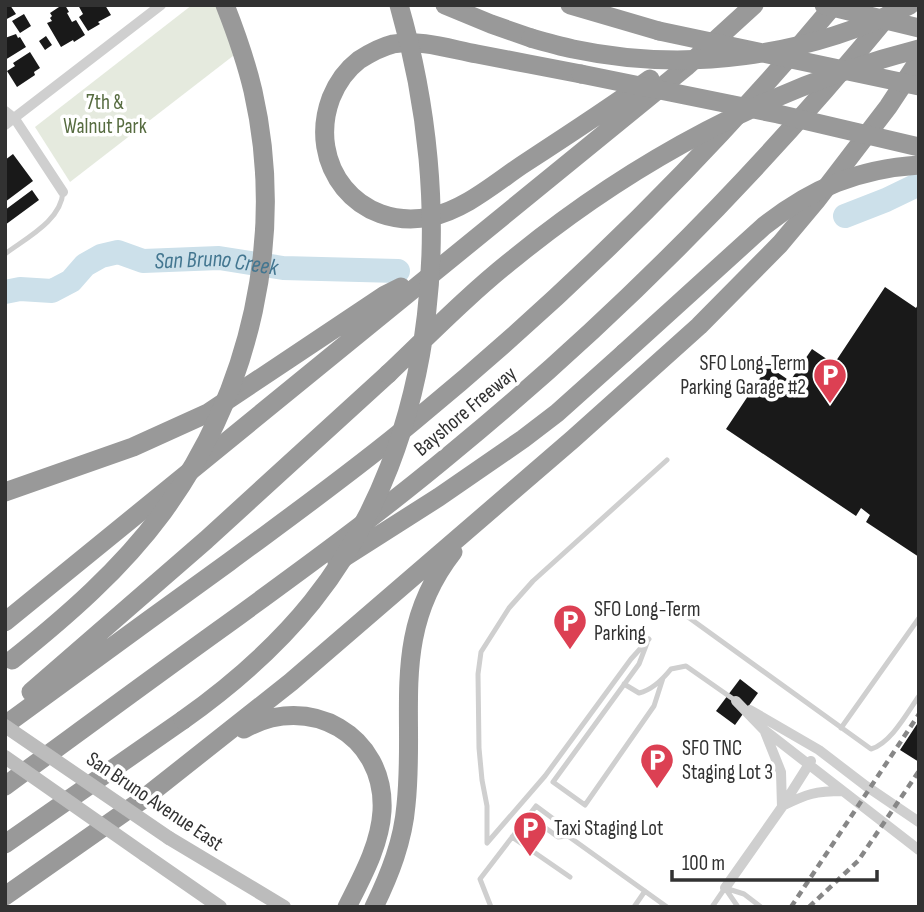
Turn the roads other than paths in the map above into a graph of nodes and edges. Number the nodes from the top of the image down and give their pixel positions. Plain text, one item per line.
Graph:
1 (161, 5) edge
2 (225, 5) edge
3 (399, 5) edge
4 (445, 5) edge
5 (570, 5) edge
6 (745, 5) edge
7 (754, 5) edge
8 (826, 5) edge
9 (834, 5) edge
10 (896, 5) edge
11 (910, 5) edge
12 (919, 22) edge
13 (919, 28) edge
14 (919, 49) edge
15 (919, 60) edge
16 (885, 79) junction
17 (919, 86) edge
18 (919, 96) edge
19 (8, 118) edge
20 (919, 147) edge
21 (919, 165) edge
22 (63, 192) joint
23 (5, 254) edge
24 (440, 267) junction
25 (667, 460) dead end
26 (528, 478) junction
27 (5, 492) edge
28 (670, 604) dead end
29 (919, 618) edge
30 (5, 622) edge
31 (212, 635) junction
32 (9, 663) edge
33 (663, 678) junction
34 (624, 684) junction
35 (919, 696) edge
36 (736, 701) junction
37 (5, 714) edge
38 (5, 726) edge
39 (841, 728) junction
40 (764, 729) junction
41 (819, 750) junction
42 (5, 757) edge
43 (808, 764) junction
44 (5, 786) edge
45 (843, 791) junction
46 (143, 799) junction
47 (782, 807) junction
48 (529, 816) junction
49 (919, 822) edge
50 (568, 836) junction
51 (512, 837) junction
52 (7, 843) edge
53 (919, 850) edge
54 (570, 877) dead end
55 (724, 888) junction
56 (645, 891) junction
57 (5, 896) edge
58 (220, 907) edge
59 (284, 907) edge
60 (347, 907) edge
61 (374, 907) edge
62 (492, 907) edge
63 (634, 907) edge
64 (667, 907) edge
65 (712, 907) edge
66 (738, 907) edge
67 (761, 907) edge

1 - 19 street
2 - 32 highway, bridge
3 - 52 highway, bridge
4 - 11 highway, bridge
5 - 16 highway, bridge
6 - 20 highway, bridge
7 - 24 highway
8 - 12 highway, bridge
8 - 13 highway, bridge
9 - 38 highway, Bayshore Freeway
10 - 31 highway, Bayshore Freeway
14 - 37 highway, bridge
15 - 26 highway
16 - 17 highway, bridge
16 - 18 highway, bridge
19 - 22 street
21 - 31 highway, bridge
22 - 23 lane
24 - 27 highway
24 - 30 highway
25 - 34 lane
26 - 46 highway
26 - 61 highway
28 - 39 lane
29 - 39 lane
31 - 44 highway, Bayshore Freeway
33 - 34 lane
33 - 34 lane
33 - 36 lane
35 - 39 lane
36 - 40 street
36 - 41 street
38 - 59 main road, San Bruno Avenue East, bridge
40 - 43 street
40 - 47 street
41 - 43 street
41 - 49 street
42 - 58 main road, bridge
43 - 45 street
43 - 47 street
45 - 47 street
45 - 53 street
46 - 57 highway
46 - 60 highway
47 - 55 street
48 - 50 lane
48 - 50 lane
48 - 51 lane
50 - 56 lane
51 - 54 lane
51 - 62 lane
55 - 65 lane
55 - 66 lane
55 - 67 lane
56 - 63 lane
56 - 64 lane

